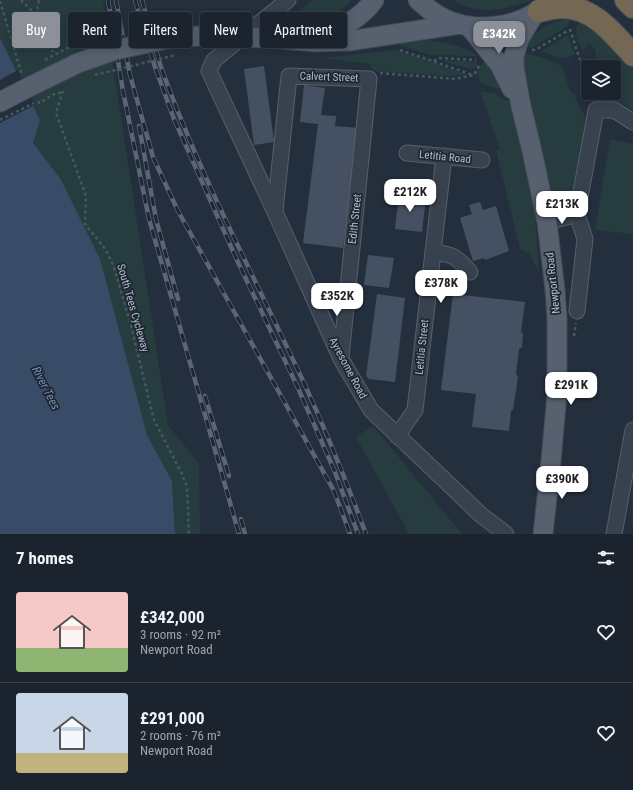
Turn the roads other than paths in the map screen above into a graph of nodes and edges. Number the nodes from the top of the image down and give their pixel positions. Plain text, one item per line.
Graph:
1 (288, 0) edge
2 (374, 0) edge
3 (418, 0) edge
4 (626, 0) edge
5 (633, 7) edge
6 (541, 8) edge
7 (347, 24) edge
8 (465, 25) junction
9 (260, 38) edge
10 (347, 41) edge
11 (633, 55) edge
12 (369, 79) joint
13 (0, 102) edge
14 (521, 106) junction
15 (633, 122) edge
16 (407, 153) dead end
17 (444, 156) junction
18 (482, 160) dead end
19 (275, 212) junction
20 (577, 214) junction
21 (546, 222) junction
22 (433, 252) junction
23 (470, 272) dead end
24 (577, 311) dead end
25 (341, 359) junction
26 (633, 430) edge
27 (397, 436) junction
28 (506, 534) edge
29 (543, 534) edge
30 (614, 534) edge

1 - 19 street, Ayresome Road
2 - 7 main road
3 - 8 main road
4 - 5 highway
6 - 8 main road
6 - 11 highway
6 - 14 main road, Newport Road
8 - 10 main road
8 - 14 main road, Newport Road
9 - 13 main road, bridge
12 - 19 street, Calvert Street
12 - 25 street, Edith Street
14 - 21 main road, Newport Road
15 - 20 street, Newport Road
16 - 17 street, Letitia Road
17 - 18 street, Letitia Road
17 - 22 street, Letitia Street
19 - 25 street, Ayresome Road
20 - 21 street
20 - 24 street, Newport Road
21 - 29 main road, Newport Road
22 - 23 street
22 - 27 street, Letitia Street
25 - 27 street, Ayresome Road
26 - 30 street
27 - 28 street, Ayresome Road

